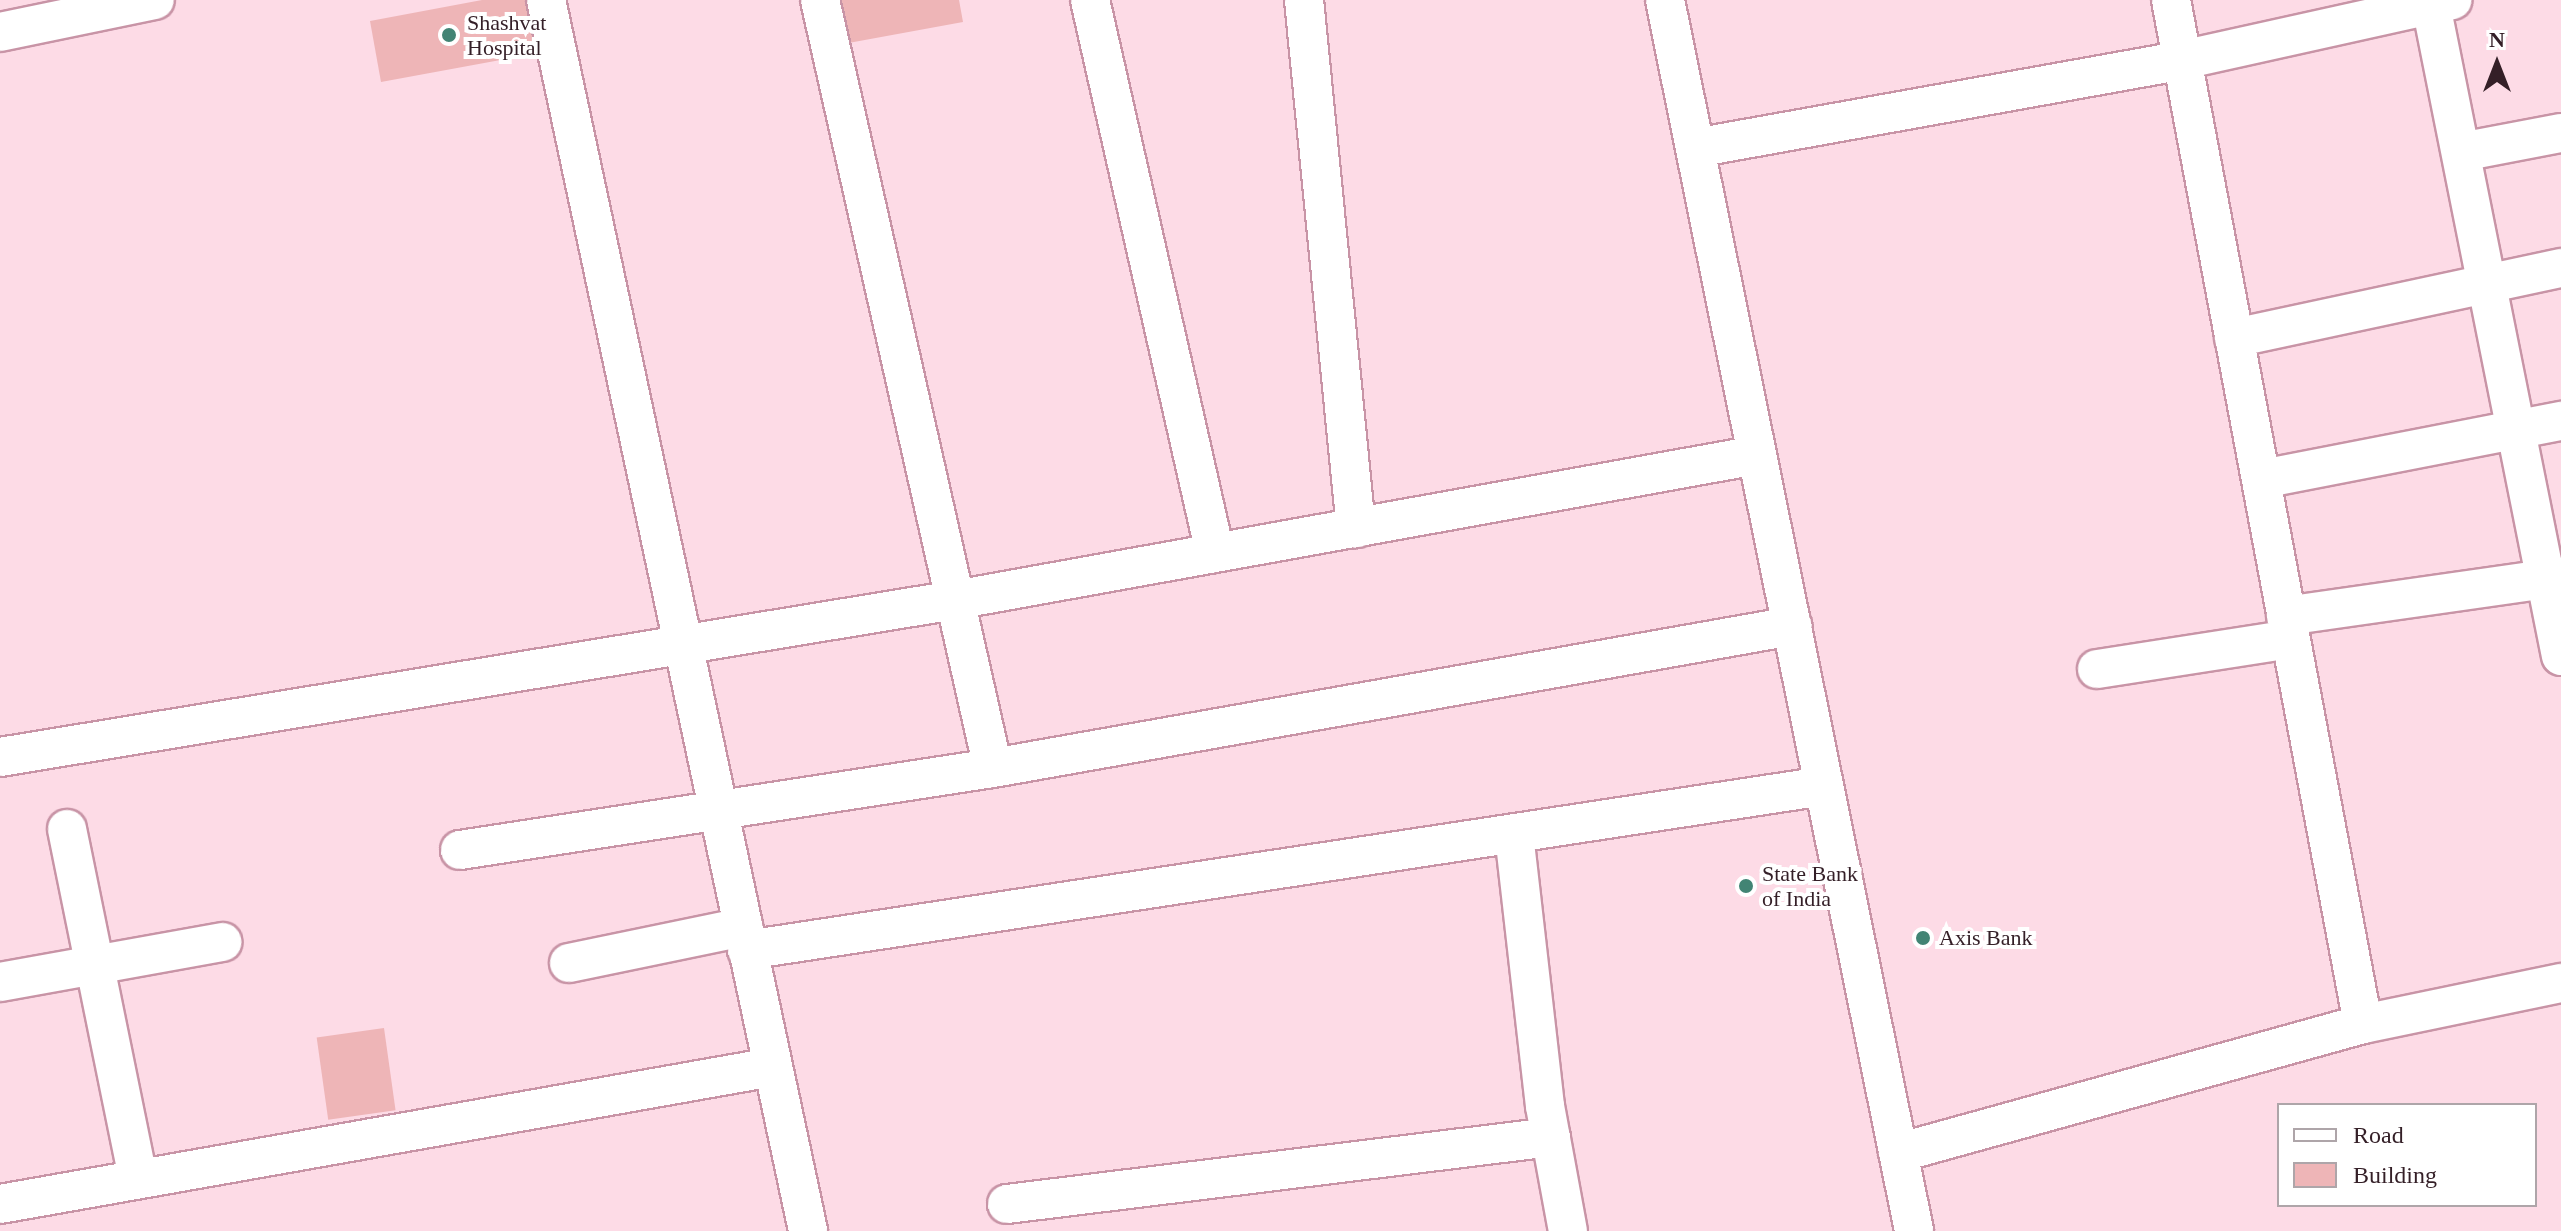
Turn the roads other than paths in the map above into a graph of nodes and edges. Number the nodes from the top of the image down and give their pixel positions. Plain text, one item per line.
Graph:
1 (155, 0) edge
2 (546, 0) edge
3 (820, 0) edge
4 (1090, 0) edge
5 (1304, 0) edge
6 (1665, 0) edge
7 (2171, 0) edge
8 (2438, 1) edge
9 (0, 32) edge
10 (2182, 60) junction
11 (2561, 133) edge
12 (1695, 148) junction
13 (2461, 152) junction
14 (2561, 268) edge
15 (2486, 280) junction
16 (2234, 338) junction
17 (2561, 421) edge
18 (2516, 429) junction
19 (1757, 455) junction
20 (2262, 479) junction
21 (1356, 528) junction
22 (1215, 553) junction
23 (2553, 579) edge
24 (955, 600) junction
25 (1792, 626) junction
26 (2288, 628) junction
27 (681, 645) junction
28 (2561, 656) edge
29 (2097, 669) dead end
30 (0, 757) edge
31 (993, 768) junction
32 (1824, 786) junction
33 (718, 813) junction
34 (67, 829) dead end
35 (1514, 834) junction
36 (460, 850) dead end
37 (745, 939) junction
38 (222, 942) dead end
39 (569, 963) dead end
40 (94, 965) junction
41 (0, 982) edge
42 (2561, 983) edge
43 (2363, 1024) junction
44 (772, 1067) junction
45 (1551, 1137) junction
46 (1898, 1153) junction
47 (138, 1179) junction
48 (0, 1204) edge
49 (1007, 1204) dead end
50 (808, 1231) edge
51 (1568, 1231) edge
52 (1914, 1231) edge

1 - 9 street
2 - 27 street
3 - 24 street
4 - 22 street
5 - 21 street
6 - 12 street
7 - 10 street
8 - 10 street
8 - 13 street
10 - 12 street
10 - 16 street
11 - 13 street
12 - 19 street
13 - 15 street
14 - 15 street
15 - 16 street
15 - 18 street
16 - 20 street
17 - 18 street
18 - 20 street
18 - 23 street
19 - 21 street
19 - 25 street
20 - 26 street
21 - 22 street
22 - 24 street
23 - 26 street
23 - 28 street
24 - 27 street
24 - 31 street
25 - 31 street
25 - 32 street
26 - 29 street
26 - 43 street
27 - 30 street
27 - 33 street
31 - 33 street
32 - 35 street
32 - 46 street
33 - 36 street
33 - 37 street
34 - 40 street
35 - 37 street
35 - 45 street
37 - 39 street
37 - 44 street
38 - 40 street
40 - 41 street
40 - 47 street
42 - 43 street
43 - 46 street
44 - 47 street
44 - 50 street
45 - 49 street
45 - 51 street
46 - 52 street
47 - 48 street

